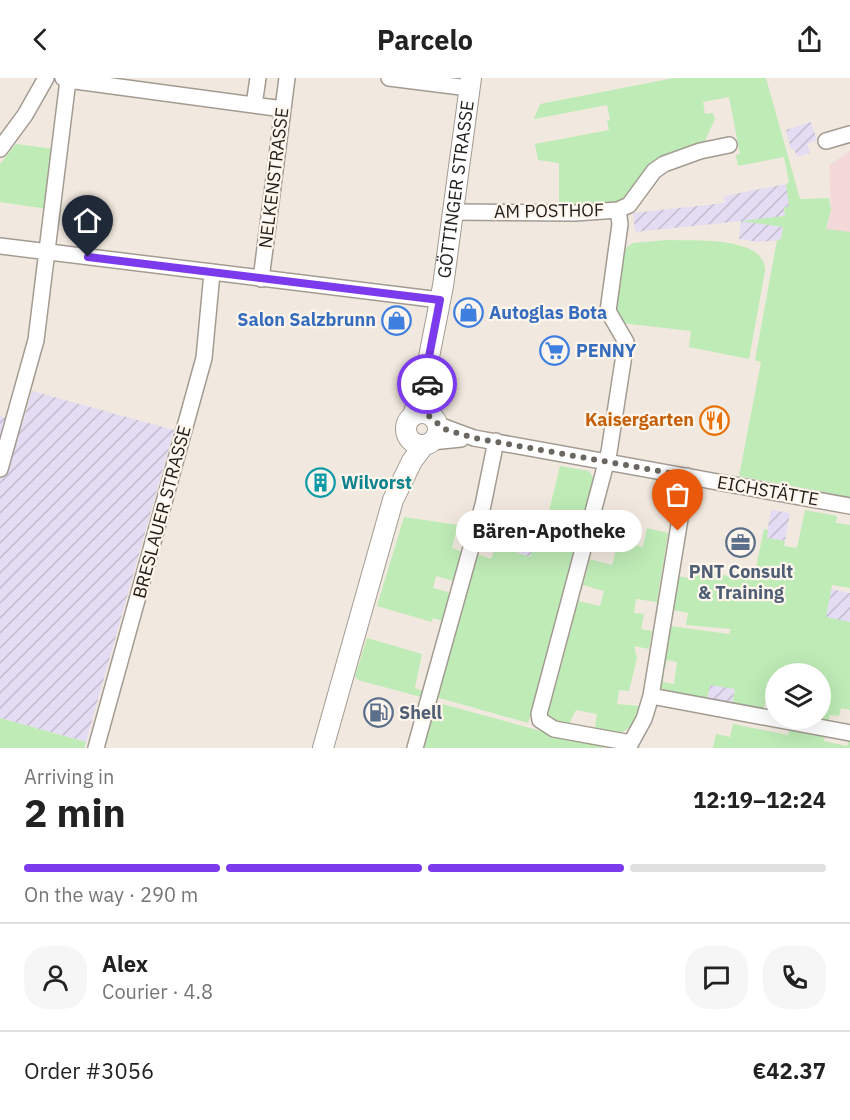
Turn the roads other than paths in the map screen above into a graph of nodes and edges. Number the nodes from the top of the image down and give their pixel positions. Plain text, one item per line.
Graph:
1 (46, 78) edge
2 (258, 78) edge
3 (287, 78) edge
4 (389, 78) edge
5 (66, 79) edge
6 (470, 83) edge
7 (254, 105) junction
8 (283, 109) junction
9 (850, 134) edge
10 (826, 141) dead end
11 (729, 145) dead end
12 (0, 149) edge
13 (618, 210) junction
14 (453, 212) junction
15 (0, 246) edge
16 (48, 252) junction
17 (212, 273) junction
18 (261, 279) junction
19 (440, 300) junction
20 (423, 429) junction
21 (496, 441) junction
22 (606, 463) junction
23 (0, 469) edge
24 (687, 476) junction
25 (850, 506) edge
26 (651, 696) junction
27 (850, 733) edge
28 (629, 746) edge
29 (96, 748) edge
30 (323, 748) edge
31 (416, 748) edge

1 - 12 street
2 - 7 street
3 - 8 street, NELKENSTRASSE
4 - 6 street
5 - 7 street
5 - 16 street
6 - 14 main road, GÖTTINGER STRASSE
7 - 8 street
8 - 18 street, NELKENSTRASSE
9 - 10 street
11 - 13 street, AM POSTHOF
13 - 14 street, AM POSTHOF
13 - 22 street
14 - 19 main road, GÖTTINGER STRASSE
15 - 16 street
16 - 17 street
16 - 23 street
17 - 18 street
17 - 29 street, BRESLAUER STRASSE
18 - 19 street
19 - 20 main road, GÖTTINGER STRASSE
20 - 21 street, EICHSTÄTTE
20 - 30 main road, GÖTTINGER STRASSE
21 - 22 street, EICHSTÄTTE
21 - 31 street
22 - 24 street, EICHSTÄTTE
22 - 28 street
24 - 25 street, EICHSTÄTTE
24 - 26 street
26 - 27 street
26 - 28 street

